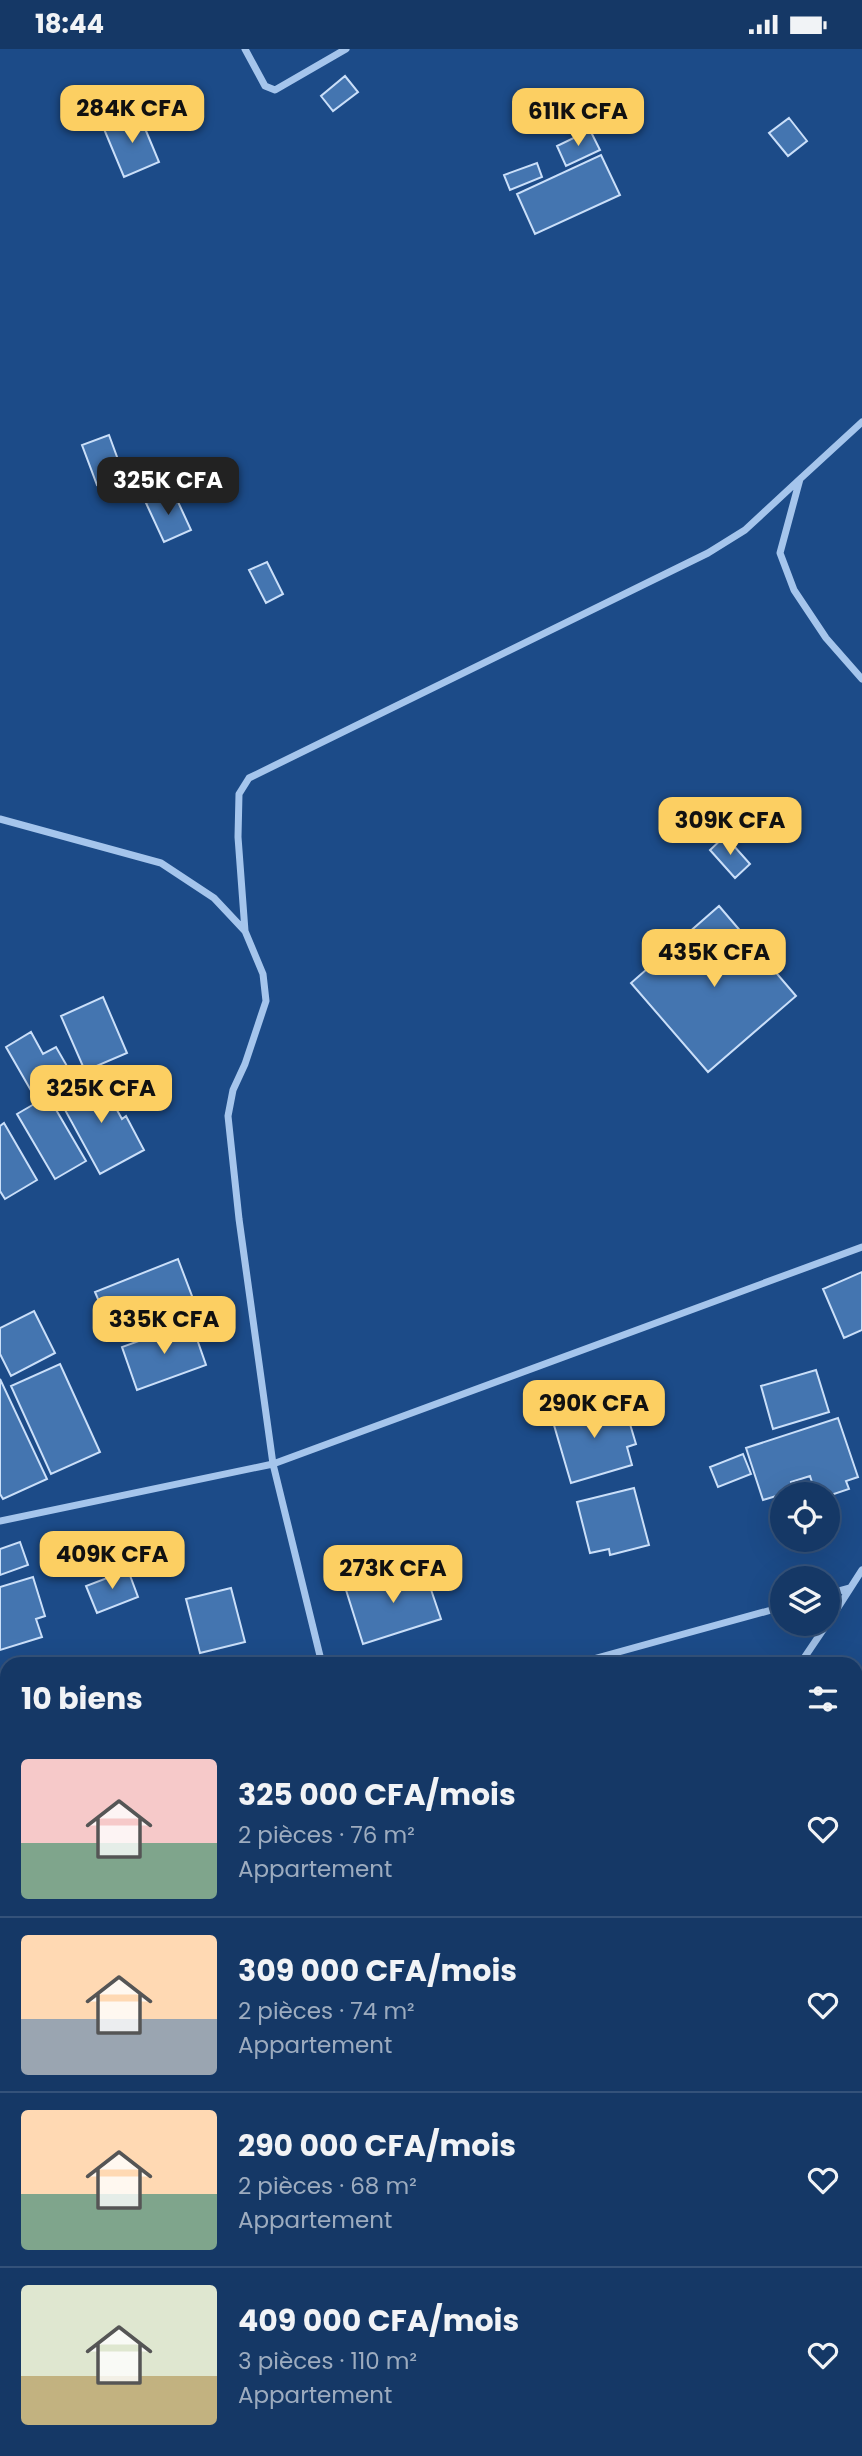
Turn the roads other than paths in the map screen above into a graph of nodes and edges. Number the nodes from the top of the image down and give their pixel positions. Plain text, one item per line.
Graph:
1 (245, 49) edge
2 (346, 49) edge
3 (862, 422) edge
4 (800, 479) junction
5 (862, 679) edge
6 (0, 819) edge
7 (245, 931) junction
8 (862, 1247) edge
9 (273, 1464) junction
10 (0, 1521) edge
11 (862, 1570) edge
12 (851, 1588) junction
13 (840, 1591) edge
14 (840, 1604) edge
15 (770, 1610) edge
16 (818, 1636) edge
17 (320, 1657) edge
18 (600, 1657) edge
19 (805, 1657) edge

1 - 2 street
3 - 4 street
4 - 5 street
4 - 7 street
6 - 7 street
7 - 9 street
8 - 9 street
9 - 10 street
9 - 17 street
11 - 12 street
12 - 13 street
12 - 14 street
15 - 18 street
16 - 19 street

